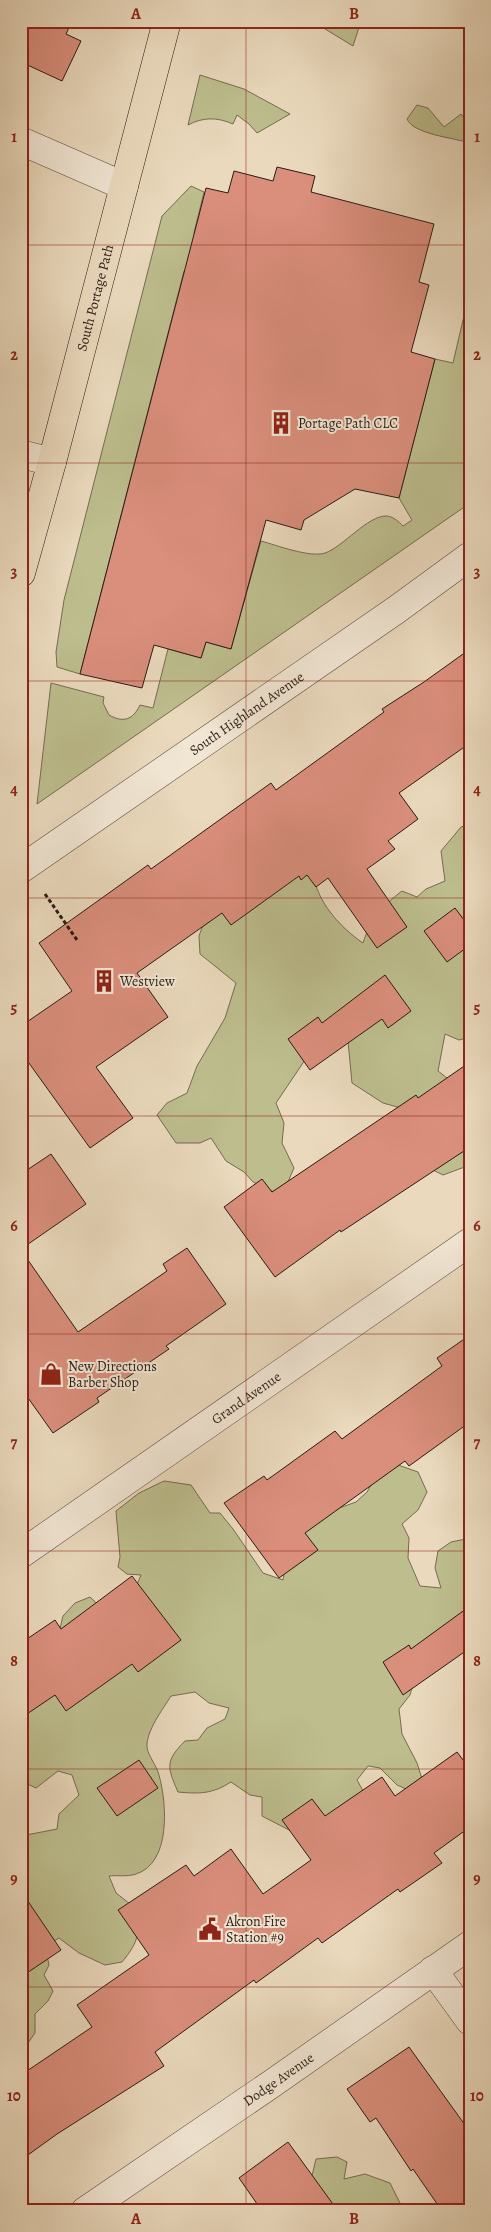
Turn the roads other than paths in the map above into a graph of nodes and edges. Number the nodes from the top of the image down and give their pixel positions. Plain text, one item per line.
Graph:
1 (167, 21) edge
2 (21, 141) edge
3 (124, 186) junction
4 (21, 454) edge
5 (52, 462) junction
6 (470, 556) edge
7 (21, 573) edge
8 (21, 870) edge
9 (470, 1242) edge
10 (21, 1554) edge
11 (470, 1945) edge
12 (433, 1970) junction
13 (470, 2021) edge
14 (85, 2211) edge

1 - 3 main road, South Portage Path
2 - 3 street
3 - 5 main road, South Portage Path
4 - 5 street
5 - 7 main road, South Portage Path
6 - 8 street, South Highland Avenue
9 - 10 street, Grand Avenue
11 - 12 street, Dodge Avenue
12 - 13 street
12 - 14 street, Dodge Avenue

